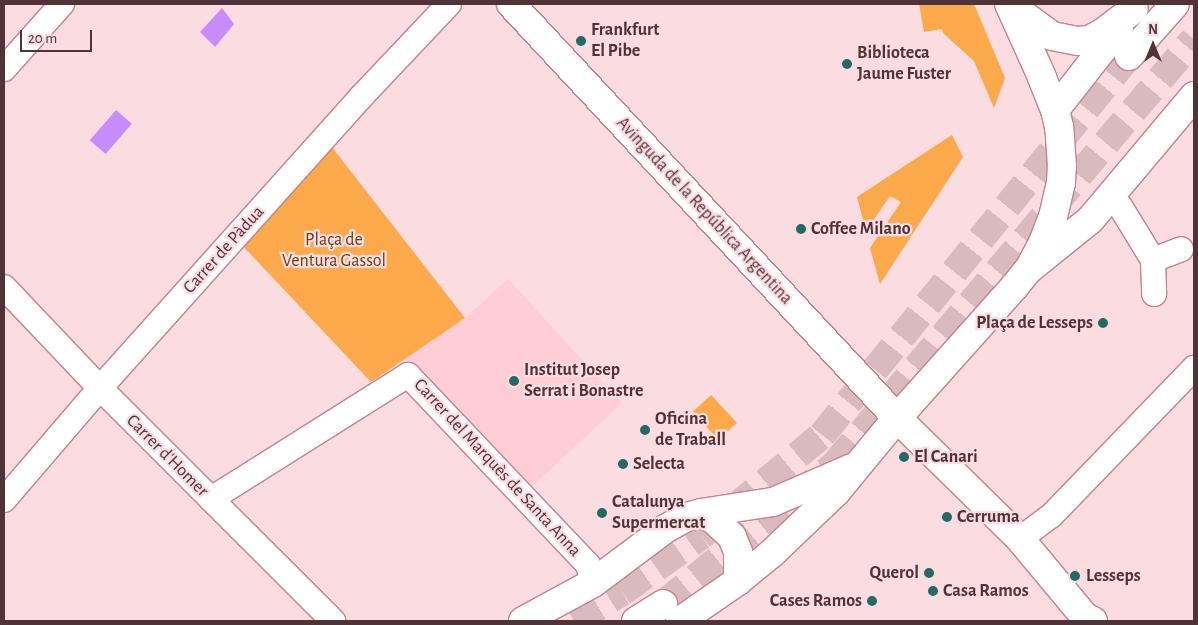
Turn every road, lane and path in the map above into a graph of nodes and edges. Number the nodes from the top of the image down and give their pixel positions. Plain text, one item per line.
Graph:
1 (449, 4) edge
2 (511, 4) edge
3 (1175, 4) edge
4 (58, 5) edge
5 (1010, 5) edge
6 (1136, 6) edge
7 (1129, 56) tunnel mouth
8 (4, 69) edge
9 (1194, 96) edge
10 (1055, 110) junction
11 (1120, 206) dead end
12 (1181, 249) dead end
13 (1153, 260) junction
14 (1029, 269) junction
15 (4, 287) edge
16 (1154, 294) dead end
17 (1194, 368) edge
18 (100, 388) junction
19 (896, 418) junction
20 (857, 466) junction
21 (211, 499) junction
22 (4, 500) edge
23 (701, 513) junction
24 (1020, 539) junction
25 (738, 581) junction
26 (593, 583) junction
27 (671, 613) edge
28 (1088, 620) edge
29 (333, 621) edge
30 (522, 621) edge
31 (636, 621) edge

1 - 18 street, Carrer de Pàdua
2 - 19 main road, Avinguda de la República Argentina
3 - 7 main road
4 - 8 street
5 - 6 main road
5 - 10 main road
6 - 10 main road
9 - 14 main road
10 - 14 main road
11 - 13 street
12 - 13 street
13 - 16 street
14 - 19 main road
15 - 18 street, Carrer d'Homer
17 - 24 street
18 - 21 street, Carrer d'Homer
18 - 22 street, Carrer de Pàdua
19 - 20 main road
19 - 24 main road
20 - 23 main road
20 - 25 main road
21 - 26 street, Carrer del Marquès de Santa Anna
21 - 29 street, Carrer d'Homer
23 - 25 main road
23 - 26 main road
24 - 28 main road
25 - 27 main road
26 - 30 main road
27 - 31 main road

